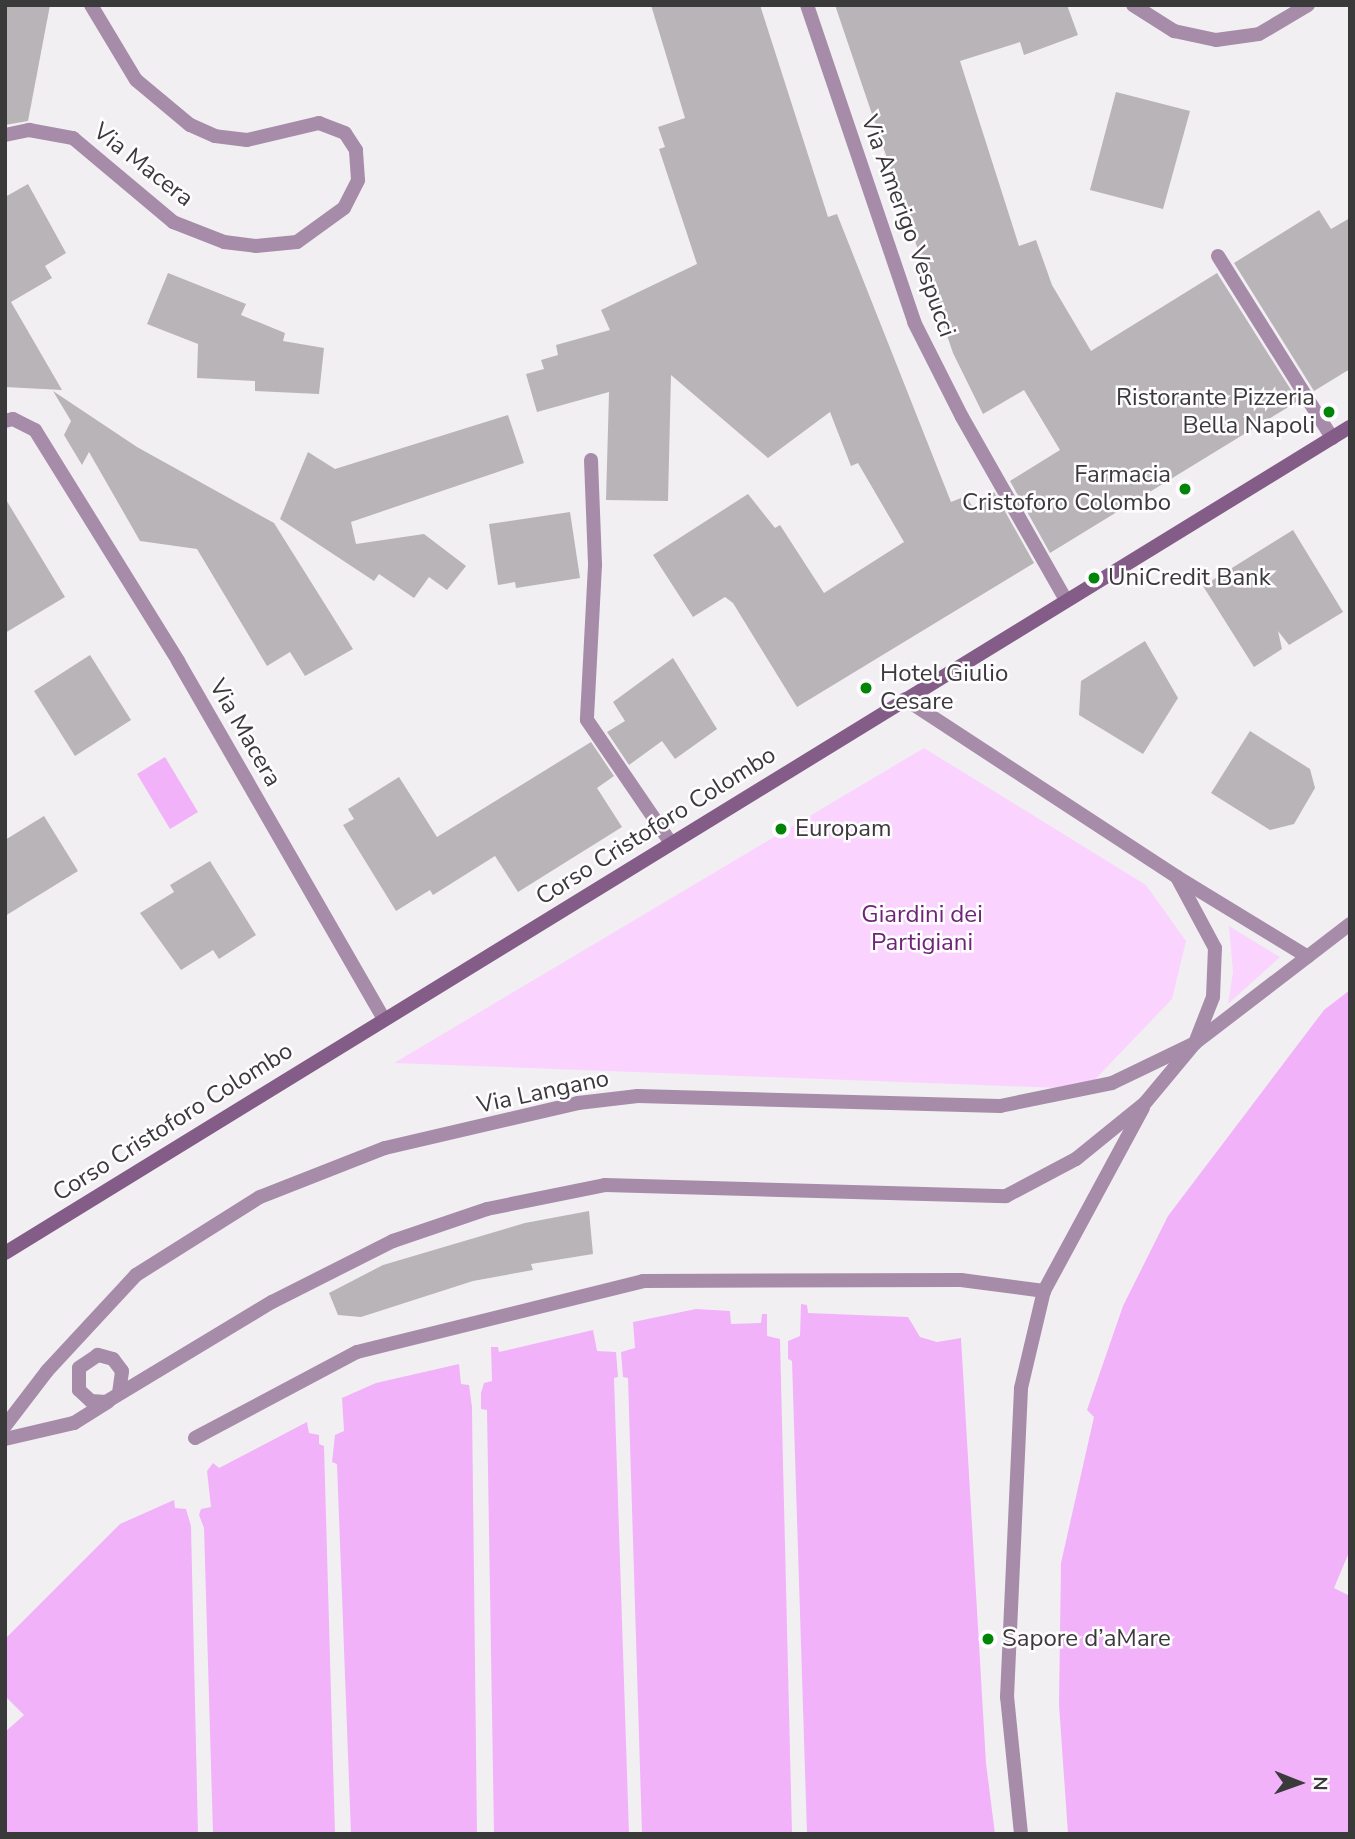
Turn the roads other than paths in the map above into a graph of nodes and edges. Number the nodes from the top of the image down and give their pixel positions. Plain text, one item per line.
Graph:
1 (91, 5) edge
2 (807, 5) edge
3 (1133, 5) edge
4 (1308, 5) edge
5 (5, 135) edge
6 (1218, 256) dead end
7 (5, 421) edge
8 (1350, 427) edge
9 (1332, 438) junction
10 (591, 460) dead end
11 (1066, 600) junction
12 (905, 698) junction
13 (671, 843) junction
14 (1177, 877) junction
15 (1350, 924) edge
16 (1308, 957) junction
17 (383, 1018) junction
18 (1195, 1043) junction
19 (1148, 1098) junction
20 (5, 1253) edge
21 (1044, 1291) junction
22 (79, 1336) junction
23 (63, 1354) junction
24 (113, 1359) junction
25 (79, 1390) junction
26 (116, 1396) junction
27 (5, 1426) edge
28 (195, 1438) dead end
29 (5, 1439) edge
30 (1021, 1834) edge

1 - 5 street, Via Macera
2 - 11 street, Via Amerigo Vespucci
3 - 4 street
6 - 9 street
7 - 17 street, Via Macera
8 - 9 main road, Corso Cristoforo Colombo
9 - 11 main road, Corso Cristoforo Colombo
10 - 13 street
11 - 12 main road, Corso Cristoforo Colombo
12 - 13 main road, Corso Cristoforo Colombo
12 - 14 street
13 - 17 main road, Corso Cristoforo Colombo
14 - 16 street
14 - 18 street
15 - 16 street, Via Langano
16 - 18 street, Via Langano
17 - 20 main road, Corso Cristoforo Colombo
18 - 19 street, Via Langano
18 - 22 street, Via Langano
19 - 21 street
19 - 26 street, Via Langano
21 - 28 street
21 - 30 street
22 - 23 street, Via Langano
22 - 24 street
23 - 25 street
23 - 27 street, Via Langano
24 - 25 street
24 - 26 street
25 - 26 street
26 - 29 street, Via Langano

